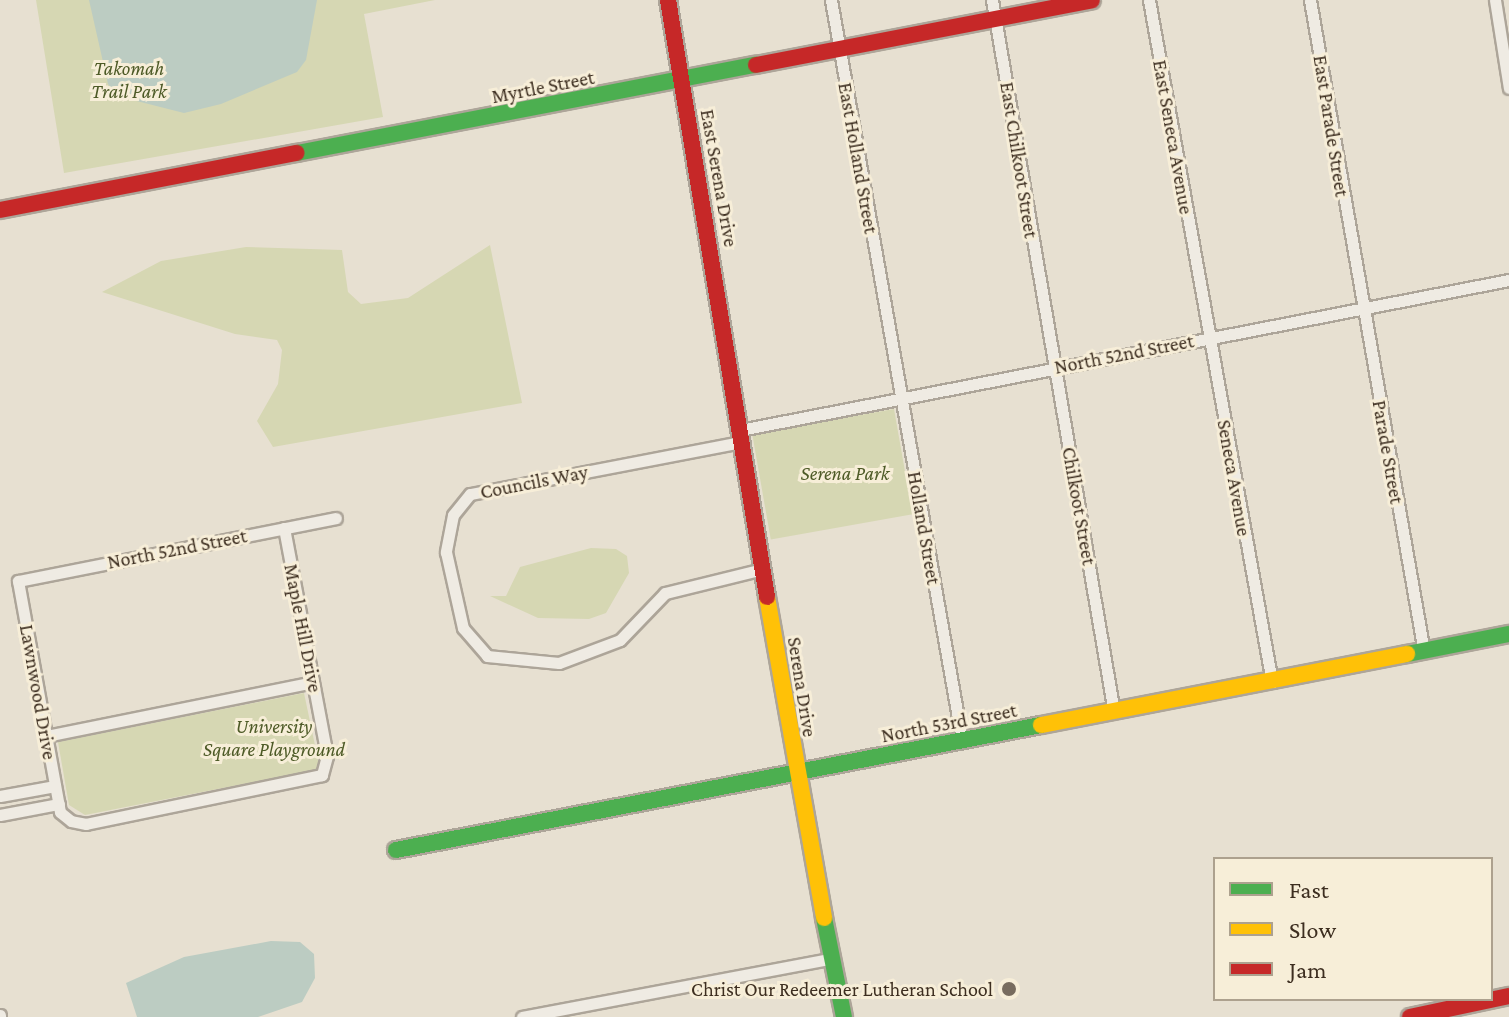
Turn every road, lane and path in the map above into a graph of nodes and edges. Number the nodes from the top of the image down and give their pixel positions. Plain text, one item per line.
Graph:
1 (668, 0) edge
2 (831, 0) edge
3 (992, 0) edge
4 (1092, 0) edge
5 (1149, 0) edge
6 (1310, 0) edge
7 (1495, 0) edge
8 (996, 19) junction
9 (840, 50) junction
10 (682, 80) junction
11 (1509, 88) edge
12 (0, 210) edge
13 (1351, 252) joint
14 (1197, 275) joint
15 (1509, 280) edge
16 (1042, 300) joint
17 (1363, 308) junction
18 (886, 316) joint
19 (1208, 338) junction
20 (730, 362) joint
21 (1054, 367) junction
22 (900, 397) junction
23 (741, 436) junction
24 (336, 518) dead end
25 (284, 528) junction
26 (763, 569) junction
27 (18, 581) joint
28 (1509, 634) edge
29 (1424, 652) junction
30 (313, 682) junction
31 (1272, 682) junction
32 (1114, 712) junction
33 (46, 736) junction
34 (962, 740) junction
35 (796, 774) junction
36 (55, 786) junction
37 (0, 796) edge
38 (59, 804) junction
39 (0, 815) edge
40 (396, 850) dead end
41 (833, 958) junction
42 (1509, 996) edge
43 (1477, 1010) edge
44 (522, 1017) edge
45 (844, 1017) edge
46 (1410, 1017) edge

1 - 10 street, East Serena Drive
2 - 9 street, East Holland Street
3 - 8 street, East Chilkoot Street
4 - 8 street, Myrtle Street
5 - 14 street, East Seneca Avenue
6 - 13 street, East Parade Street
7 - 11 street
8 - 9 street, Myrtle Street
8 - 16 street, East Chilkoot Street
9 - 10 street, Myrtle Street
9 - 18 street, East Holland Street
10 - 12 street, Myrtle Street
10 - 20 street, East Serena Drive
13 - 17 street, Parade Street
14 - 19 street, Seneca Avenue
15 - 17 street, North 52nd Street
16 - 21 street, Chilkoot Street
17 - 19 street, North 52nd Street
17 - 29 street, Parade Street
18 - 22 street, Holland Street
19 - 21 street, North 52nd Street
19 - 31 street, Seneca Avenue
20 - 23 street, Serena Drive
21 - 22 street, North 52nd Street
21 - 32 street, Chilkoot Street
22 - 23 street, North 52nd Street
22 - 34 street, Holland Street
23 - 26 street, Serena Drive
23 - 26 street, Councils Way
24 - 25 street, North 52nd Street
25 - 27 street, North 52nd Street
25 - 30 street, Maple Hill Drive
26 - 35 street, Serena Drive
27 - 33 street, Lawnwood Drive
28 - 29 street, North 53rd Street
29 - 31 street, North 53rd Street
30 - 33 street
30 - 38 street, Maple Hill Drive
31 - 32 street, North 53rd Street
32 - 34 street, North 53rd Street
33 - 36 street, Lawnwood Drive
34 - 35 street, North 53rd Street
35 - 40 street, North 53rd Street
35 - 41 street, Serena Drive
36 - 37 street
36 - 38 street, Lawnwood Drive
38 - 39 street
41 - 44 street
41 - 45 street, Serena Drive
42 - 43 street
43 - 46 street

